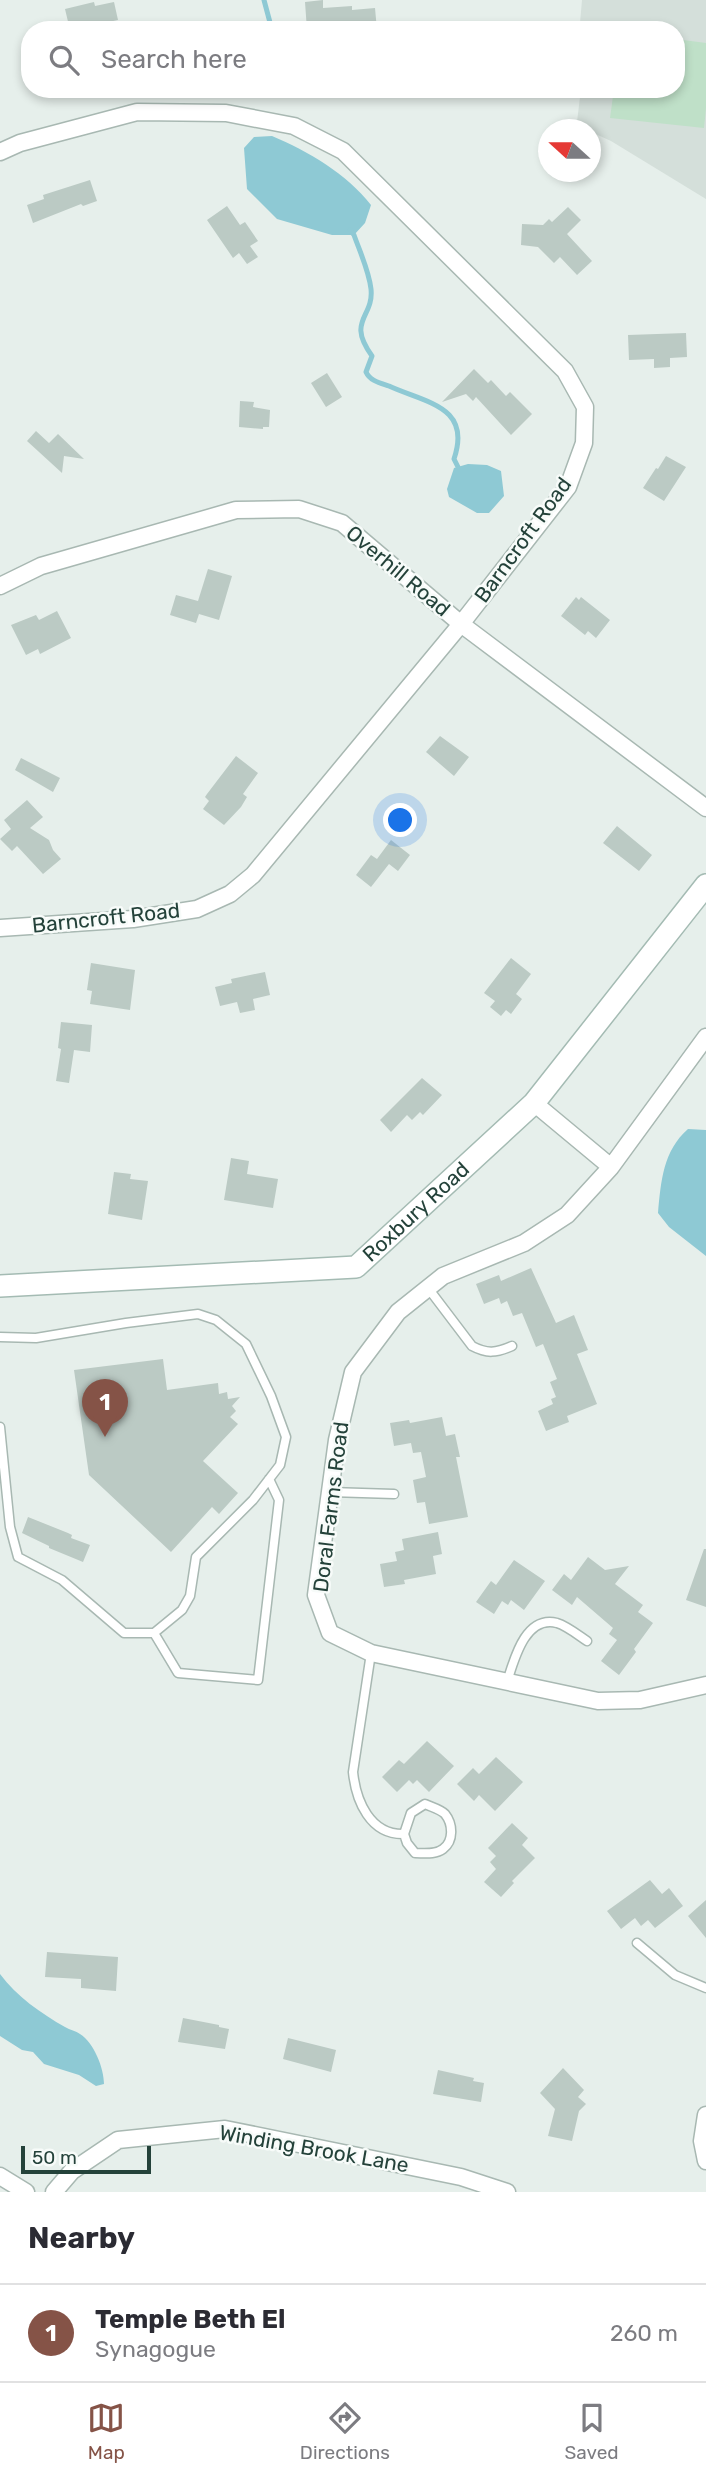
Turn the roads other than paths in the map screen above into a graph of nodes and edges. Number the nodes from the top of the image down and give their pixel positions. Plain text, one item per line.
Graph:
1 (0, 152) edge
2 (0, 586) edge
3 (461, 624) junction
4 (706, 808) edge
5 (706, 886) edge
6 (0, 928) edge
7 (706, 1037) edge
8 (534, 1103) junction
9 (611, 1167) junction
10 (0, 1286) edge
11 (428, 1288) junction
12 (0, 1330) edge
13 (0, 1338) edge
14 (512, 1346) dead end
15 (0, 1427) edge
16 (269, 1479) junction
17 (330, 1492) junction
18 (394, 1494) dead end
19 (154, 1633) junction
20 (587, 1641) dead end
21 (370, 1653) junction
22 (507, 1682) junction
23 (706, 1685) edge
24 (404, 1834) junction
25 (637, 1943) dead end
26 (706, 1988) edge
27 (706, 2115) edge
28 (706, 2161) edge
29 (0, 2176) edge
30 (26, 2192) edge
31 (54, 2192) edge
32 (507, 2192) edge

1 - 3 street, Barncroft Road
2 - 3 street, Overhill Road
3 - 4 street, Overhill Road
3 - 6 street, Barncroft Road
5 - 8 street, Roxbury Road
7 - 9 street, Doral Farms Road
8 - 9 street
8 - 10 street, Roxbury Road
9 - 11 street, Doral Farms Road
11 - 14 lane
11 - 17 street, Doral Farms Road
12 - 13 lane
13 - 16 lane
15 - 19 lane
16 - 19 lane
16 - 19 lane
17 - 18 lane
17 - 21 street, Doral Farms Road
20 - 22 lane
21 - 22 street, Doral Farms Road
21 - 24 lane
22 - 23 street, Doral Farms Road
24 - 24 lane
25 - 26 lane
27 - 28 street
29 - 30 street
31 - 32 street, Winding Brook Lane

